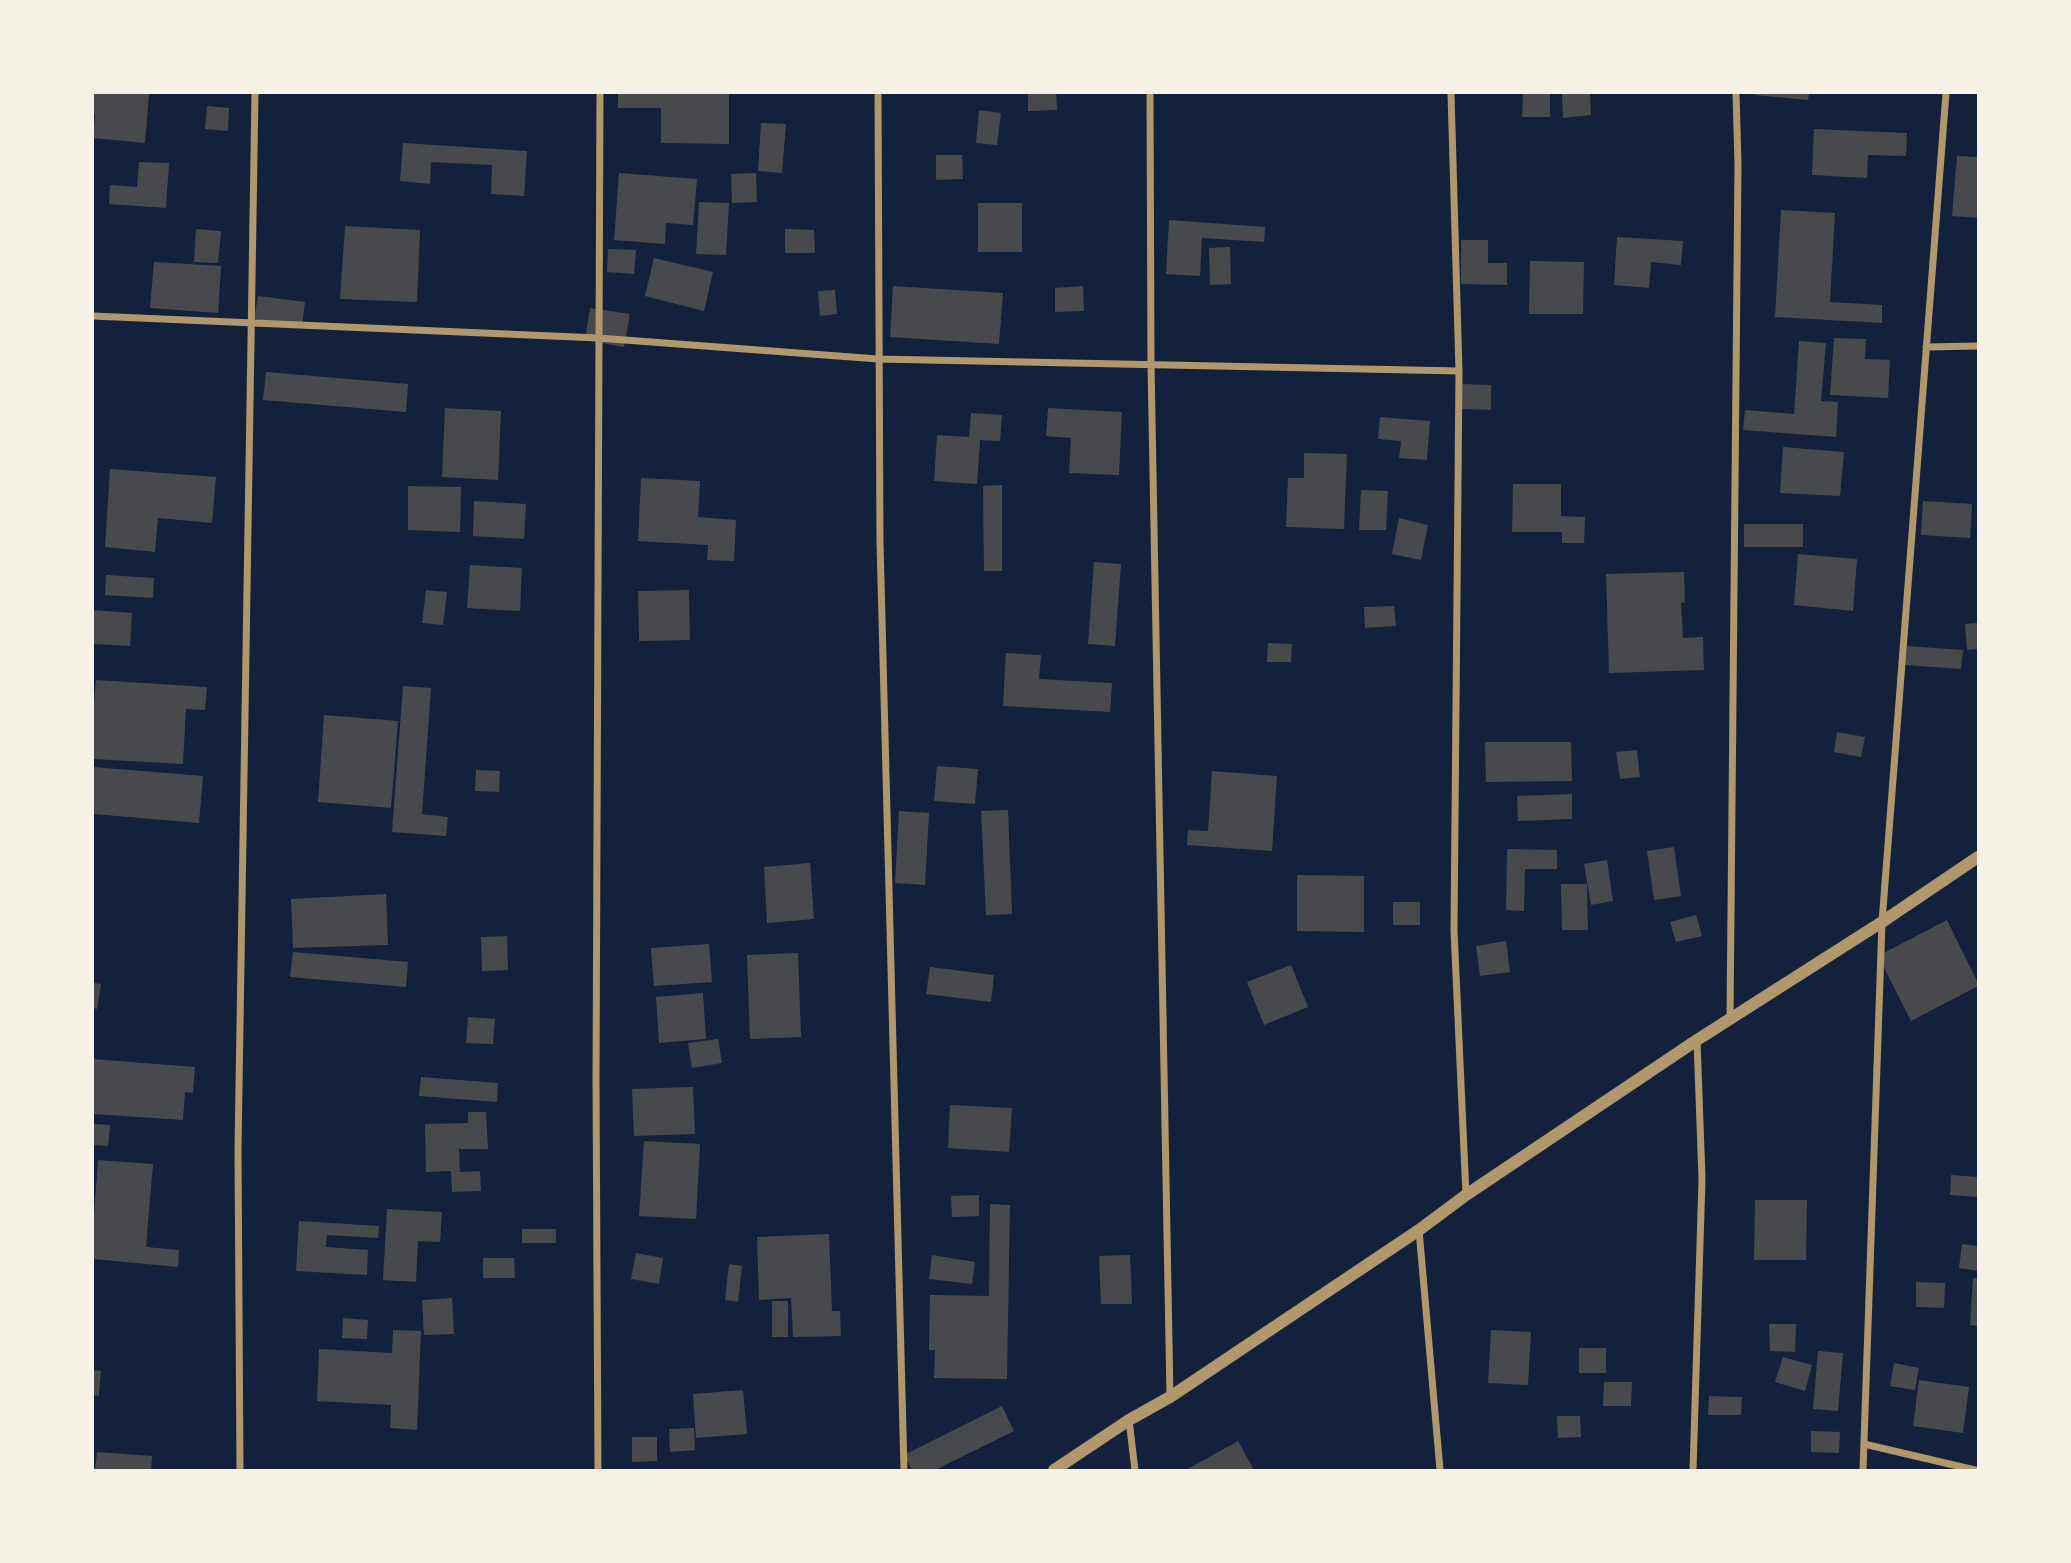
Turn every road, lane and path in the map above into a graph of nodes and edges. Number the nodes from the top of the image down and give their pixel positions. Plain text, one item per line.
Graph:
1 (255, 93) edge
2 (600, 93) edge
3 (878, 93) edge
4 (1150, 93) edge
5 (1451, 93) edge
6 (1736, 93) edge
7 (1946, 93) edge
8 (93, 316) edge
9 (251, 324) junction
10 (598, 338) junction
11 (1978, 346) edge
12 (1926, 347) junction
13 (878, 359) junction
14 (1151, 364) junction
15 (1459, 371) junction
16 (1978, 857) edge
17 (1882, 922) junction
18 (1730, 1018) junction
19 (1697, 1040) junction
20 (1466, 1195) junction
21 (1419, 1230) junction
22 (1170, 1397) junction
23 (1129, 1420) junction
24 (1864, 1444) junction
25 (240, 1470) edge
26 (598, 1470) edge
27 (904, 1470) edge
28 (1054, 1470) edge
29 (1135, 1470) edge
30 (1440, 1470) edge
31 (1693, 1470) edge
32 (1863, 1470) edge
33 (1975, 1470) edge

1 - 9 street
2 - 10 street
3 - 13 street
4 - 14 street
5 - 15 street
6 - 18 street
7 - 12 street
8 - 9 street
9 - 10 street
9 - 25 street
10 - 13 street
10 - 26 street
11 - 12 street
12 - 17 street
13 - 14 street
13 - 27 street
14 - 15 street
14 - 22 street
15 - 20 street
16 - 17 street
17 - 18 street
17 - 24 street
18 - 19 street
19 - 20 street
19 - 31 street
20 - 21 street
21 - 22 street
21 - 30 street
22 - 23 street
23 - 28 street
23 - 29 street
24 - 32 street
24 - 33 street

